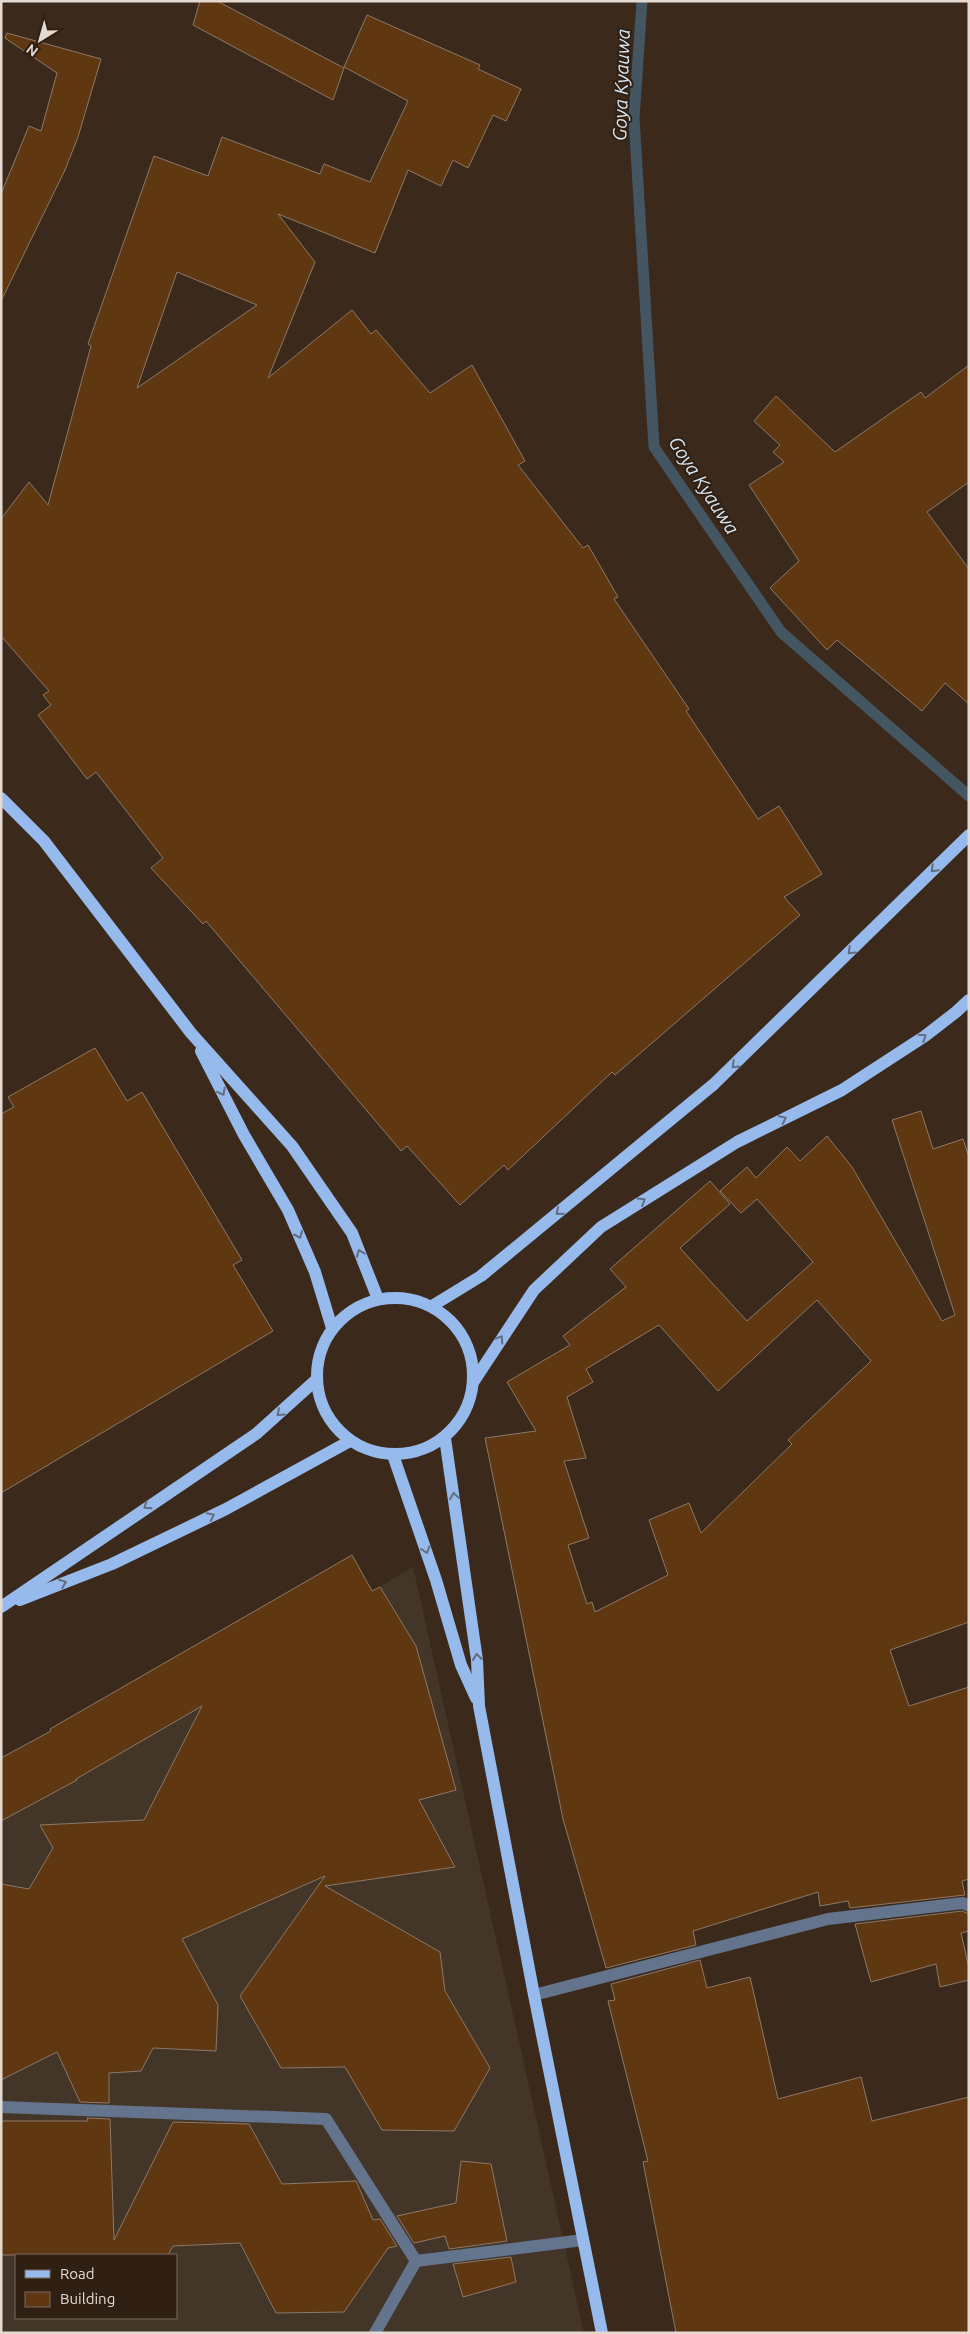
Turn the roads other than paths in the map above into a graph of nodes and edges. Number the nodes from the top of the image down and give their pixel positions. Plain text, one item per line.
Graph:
1 (1, 798) edge
2 (969, 834) edge
3 (969, 1000) edge
4 (191, 1033) junction
5 (378, 1299) junction
6 (432, 1306) junction
7 (332, 1328) junction
8 (316, 1380) junction
9 (474, 1380) junction
10 (445, 1438) junction
11 (350, 1440) junction
12 (392, 1455) junction
13 (1, 1607) edge
14 (479, 1706) junction
15 (969, 1906) edge
16 (534, 1995) junction
17 (1, 2107) edge
18 (583, 2240) junction
19 (416, 2261) junction
20 (375, 2333) edge
21 (602, 2333) edge

1 - 4 main road
2 -> 6 main road
9 -> 3 main road
5 -> 4 main road
4 -> 7 main road
5 - 6 main road
5 - 7 main road
6 - 9 main road
7 - 8 main road
8 - 11 main road
8 -> 13 main road
9 - 10 main road
10 - 12 main road
14 -> 10 main road
11 - 12 main road
13 -> 11 main road
12 -> 14 main road
14 - 16 main road
15 - 16 street
16 - 18 main road
17 - 19 street
18 - 19 street
18 - 21 main road
19 - 20 street

